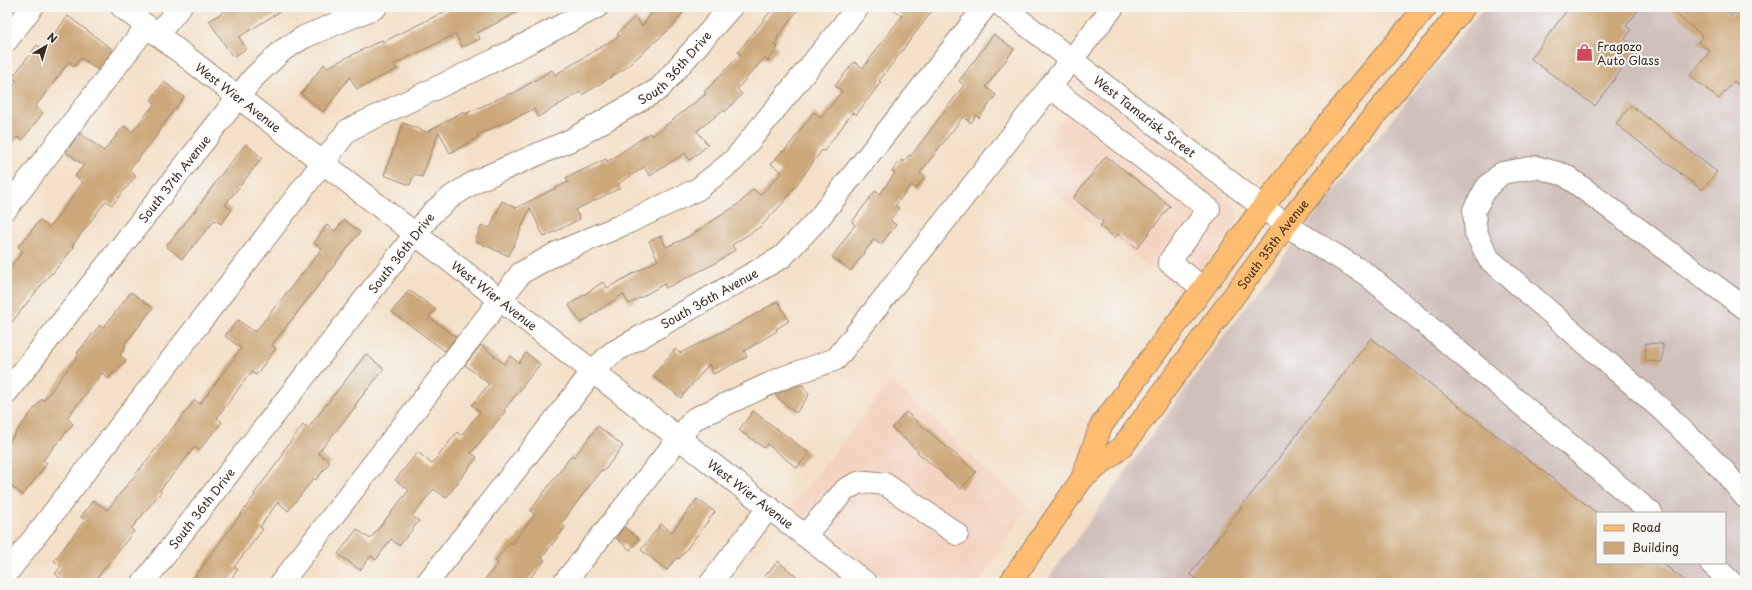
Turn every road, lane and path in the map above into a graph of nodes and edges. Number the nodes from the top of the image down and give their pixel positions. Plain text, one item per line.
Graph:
1 (32, 7) edge
2 (122, 7) edge
3 (180, 7) edge
4 (376, 7) edge
5 (597, 7) edge
6 (731, 7) edge
7 (858, 7) edge
8 (985, 7) edge
9 (1003, 7) edge
10 (1113, 7) edge
11 (1426, 7) edge
12 (1464, 7) edge
13 (152, 30) junction
14 (7, 40) edge
15 (1072, 59) junction
16 (1050, 87) junction
17 (238, 96) junction
18 (323, 162) junction
19 (1263, 207) junction
20 (7, 208) edge
21 (1286, 225) junction
22 (415, 233) junction
23 (1203, 288) junction
24 (500, 300) junction
25 (1745, 308) edge
26 (593, 371) junction
27 (7, 392) edge
28 (679, 438) junction
29 (1082, 479) junction
30 (1745, 497) edge
31 (770, 507) junction
32 (1650, 512) edge
33 (957, 534) dead end
34 (805, 535) junction
35 (1712, 564) edge
36 (7, 573) edge
37 (859, 581) edge
38 (143, 583) edge
39 (281, 583) edge
40 (427, 583) edge
41 (564, 583) edge
42 (711, 583) edge
43 (1010, 583) edge
44 (1732, 583) edge

1 - 14 street
2 - 13 street, West Wier Avenue
3 - 13 street
4 - 17 street, South 37th Avenue
5 - 18 street
6 - 22 street, South 36th Drive
7 - 24 street
8 - 26 street, South 36th Avenue
9 - 15 street, West Tamarisk Street
10 - 15 street
11 - 19 main road, South 35th Avenue
12 - 21 main road, South 35th Avenue
13 - 17 street, West Wier Avenue
13 - 20 street
15 - 16 street
15 - 19 street, West Tamarisk Street
16 - 23 street
16 - 28 street
17 - 18 street, West Wier Avenue
17 - 27 street, South 37th Avenue
18 - 22 street, West Wier Avenue
18 - 36 street
19 - 21 street, West Tamarisk Street
19 - 23 main road, South 35th Avenue
21 - 29 main road, South 35th Avenue
21 - 32 street, West Tamarisk Street
22 - 24 street, West Wier Avenue
22 - 38 street, South 36th Drive
23 - 29 main road, South 35th Avenue
24 - 26 street, West Wier Avenue
24 - 39 street
25 - 30 street
26 - 28 street, West Wier Avenue
26 - 40 street, South 36th Avenue
28 - 31 street, West Wier Avenue
28 - 41 street
29 - 43 main road, South 35th Avenue
31 - 34 street, West Wier Avenue
31 - 42 street
33 - 34 street
34 - 37 street, West Wier Avenue
35 - 44 street

